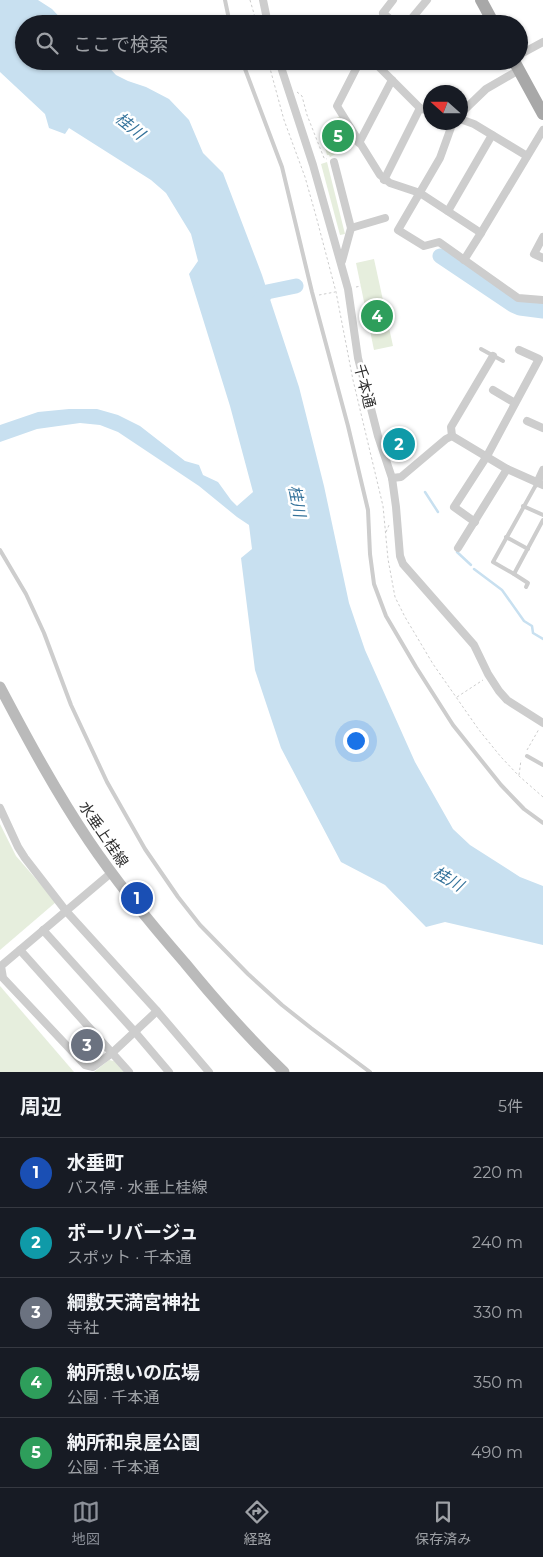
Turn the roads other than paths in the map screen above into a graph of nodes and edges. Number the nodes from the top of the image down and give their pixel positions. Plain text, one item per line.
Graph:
1 (225, 0) edge
2 (263, 0) edge
3 (393, 0) edge
4 (427, 0) edge
5 (481, 0) edge
6 (228, 15) edge
7 (266, 15) edge
8 (385, 15) edge
9 (414, 15) edge
10 (489, 15) edge
11 (543, 42) edge
12 (528, 50) edge
13 (245, 70) edge
14 (282, 70) edge
15 (355, 70) edge
16 (382, 70) edge
17 (512, 70) edge
18 (519, 70) edge
19 (392, 80) junction
20 (468, 106) edge
21 (420, 108) junction
22 (423, 109) edge
23 (543, 114) edge
24 (468, 122) edge
25 (450, 130) edge
26 (543, 130) edge
27 (492, 135) junction
28 (359, 143) junction
29 (527, 156) junction
30 (334, 162) road end
31 (384, 180) junction
32 (420, 193) junction
33 (448, 211) junction
34 (385, 218) dead end
35 (351, 228) junction
36 (481, 233) junction
37 (543, 237) edge
38 (543, 258) edge
39 (464, 260) junction
40 (342, 263) junction
41 (543, 300) edge
42 (481, 349) dead end
43 (519, 350) dead end
44 (493, 356) junction
45 (503, 361) dead end
46 (493, 390) dead end
47 (515, 403) junction
48 (526, 421) dead end
49 (543, 428) edge
50 (452, 436) junction
51 (487, 456) junction
52 (507, 469) junction
53 (543, 470) edge
54 (392, 478) junction
55 (540, 484) edge
56 (523, 506) junction
57 (543, 515) edge
58 (543, 520) edge
59 (475, 522) junction
60 (506, 538) junction
61 (458, 548) dead end
62 (528, 549) junction
63 (0, 550) edge
64 (514, 574) junction
65 (526, 587) dead end
66 (0, 687) edge
67 (543, 723) edge
68 (526, 754) road end
69 (543, 765) edge
70 (0, 808) edge
71 (543, 823) edge
72 (111, 873) junction
73 (66, 911) junction
74 (43, 930) junction
75 (20, 950) junction
76 (157, 1011) junction
77 (135, 1032) junction
78 (112, 1053) junction
79 (277, 1070) edge
80 (129, 1072) edge
81 (170, 1072) edge
82 (210, 1072) edge
83 (370, 1072) edge

1 - 6 lane
2 - 7 street
3 - 8 street
4 - 9 street
5 - 10 main road
11 - 12 street
13 - 71 lane
14 - 40 street, 千本通
15 - 28 street
16 - 19 street
17 - 20 street
18 - 23 main road
19 - 21 street
19 - 28 street
21 - 22 street
21 - 31 street
24 - 27 street
25 - 32 street
26 - 29 street
27 - 29 street
27 - 33 street
28 - 31 street
29 - 36 street
30 - 35 street
31 - 32 street
32 - 33 street
32 - 39 street
33 - 36 street
34 - 35 street
35 - 40 street
36 - 39 street
37 - 38 street
39 - 41 street
40 - 54 street, 千本通
42 - 44 lane
43 - 47 street
44 - 45 lane
44 - 50 street
46 - 47 street
47 - 51 street
48 - 49 street
50 - 51 street
50 - 54 street
51 - 52 street
51 - 59 street
52 - 55 street
52 - 59 street
53 - 55 street
54 - 67 street, 千本通
55 - 56 lane
56 - 57 lane
56 - 60 lane
58 - 62 lane
59 - 61 street
60 - 62 lane
60 - 64 lane
62 - 64 lane
63 - 83 lane
64 - 65 lane
66 - 72 main road, 水垂上桂線
68 - 69 lane
70 - 73 street
72 - 73 street
72 - 79 main road, 水垂上桂線
73 - 74 street
73 - 76 street
74 - 75 street
74 - 77 street
75 - 78 street
75 - 78 street
76 - 77 street
76 - 82 street
77 - 78 street
77 - 81 street
78 - 80 street

